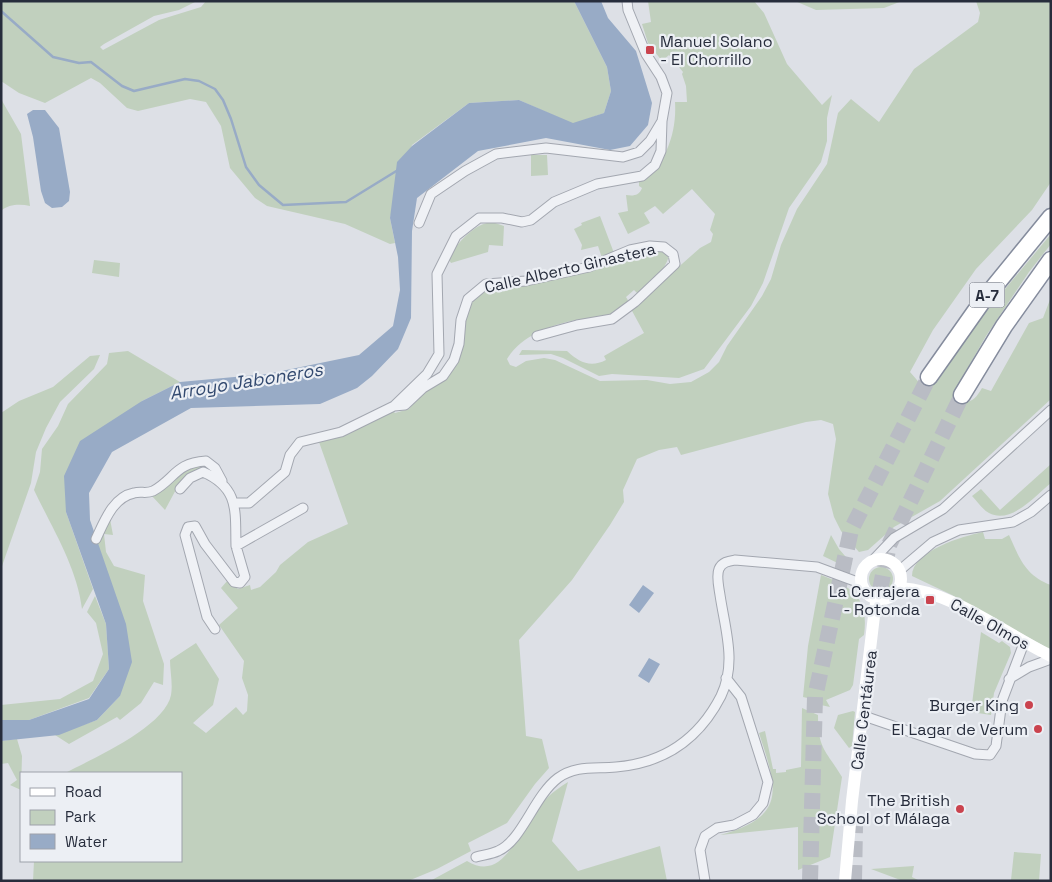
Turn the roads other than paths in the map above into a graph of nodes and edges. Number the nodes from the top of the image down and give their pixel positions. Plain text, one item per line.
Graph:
1 (627, 1) edge
2 (662, 121) junction
3 (1051, 217) edge
4 (419, 223) dead end
5 (1051, 260) edge
6 (537, 336) dead end
7 (929, 377) tunnel mouth
8 (962, 395) tunnel mouth
9 (394, 406) junction
10 (1051, 410) edge
11 (224, 483) junction
12 (180, 489) dead end
13 (1051, 495) edge
14 (235, 503) junction
15 (303, 508) dead end
16 (96, 539) dead end
17 (236, 546) junction
18 (874, 559) junction
19 (900, 570) junction
20 (860, 583) junction
21 (900, 588) junction
22 (876, 599) junction
23 (215, 628) dead end
24 (1024, 643) junction
25 (1051, 658) edge
26 (726, 678) junction
27 (1009, 680) junction
28 (864, 716) junction
29 (476, 857) dead end
30 (705, 881) edge
31 (846, 881) edge

1 - 2 street
2 - 4 street
2 - 9 street
3 - 7 highway, A-7
5 - 8 highway, A-7
6 - 9 street, Calle Alberto Ginastera
9 - 14 street
10 - 18 street
11 - 12 street
11 - 14 street
11 - 16 street
13 - 19 street
14 - 17 street
15 - 17 street
17 - 23 street
18 - 19 street
18 - 20 street
19 - 21 street
20 - 22 street
20 - 26 street
21 - 22 street
21 - 24 street, Calle Olmos
22 - 28 street, Calle Centáurea
24 - 25 street, Calle Olmos
24 - 27 street
25 - 27 street
26 - 29 street
26 - 30 street
27 - 28 street
28 - 31 street, Calle Centáurea

